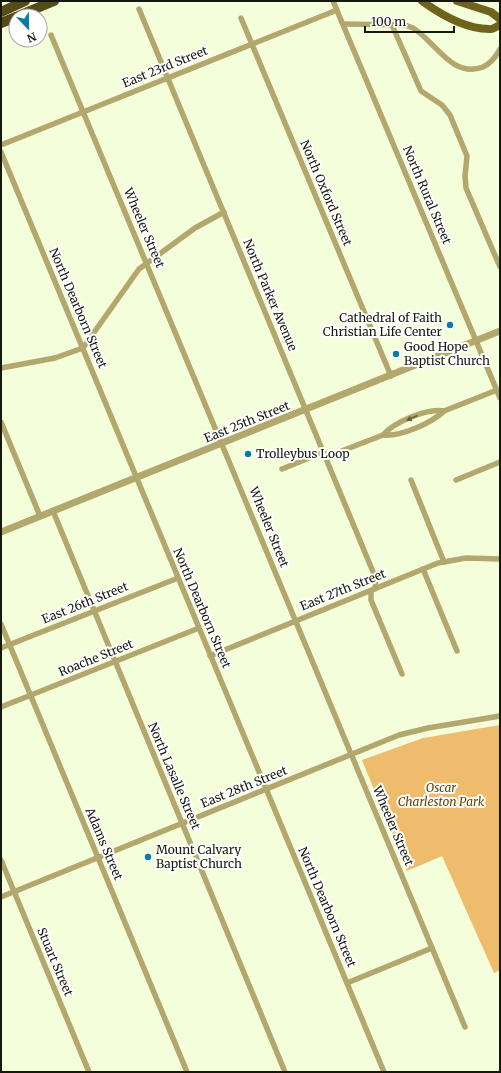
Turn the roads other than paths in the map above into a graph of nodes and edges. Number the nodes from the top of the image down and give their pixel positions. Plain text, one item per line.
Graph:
1 (25, 1) edge
2 (54, 1) edge
3 (333, 1) edge
4 (422, 1) edge
5 (457, 1) edge
6 (37, 8) edge
7 (139, 9) dead end
8 (337, 10) junction
9 (1, 12) edge
10 (241, 18) dead end
11 (500, 19) edge
12 (343, 24) junction
13 (392, 25) junction
14 (500, 25) edge
15 (51, 35) dead end
16 (252, 44) junction
17 (500, 49) edge
18 (168, 78) junction
19 (84, 112) junction
20 (1, 145) edge
21 (1, 152) edge
22 (224, 212) junction
23 (147, 262) junction
24 (500, 267) edge
25 (500, 331) edge
26 (476, 341) junction
27 (83, 348) junction
28 (1, 368) edge
29 (391, 376) junction
30 (497, 390) junction
31 (500, 398) edge
32 (306, 410) junction
33 (444, 410) junction
34 (1, 422) edge
35 (383, 435) junction
36 (222, 443) junction
37 (325, 454) junction
38 (500, 462) edge
39 (282, 469) dead end
40 (137, 478) junction
41 (411, 480) dead end
42 (456, 480) dead end
43 (52, 511) junction
44 (40, 516) junction
45 (1, 532) edge
46 (500, 559) edge
47 (444, 562) junction
48 (423, 569) junction
49 (178, 578) junction
50 (373, 590) junction
51 (94, 611) junction
52 (296, 621) junction
53 (1, 624) edge
54 (199, 628) junction
55 (9, 644) junction
56 (1, 648) edge
57 (457, 651) dead end
58 (210, 656) junction
59 (115, 662) junction
60 (402, 674) dead end
61 (30, 696) junction
62 (1, 708) edge
63 (500, 716) edge
64 (351, 755) junction
65 (266, 790) junction
66 (182, 824) junction
67 (98, 858) junction
68 (1, 860) edge
69 (14, 892) junction
70 (1, 897) edge
71 (432, 948) junction
72 (347, 983) junction
73 (465, 1027) dead end
74 (89, 1072) edge
75 (187, 1072) edge
76 (285, 1072) edge
77 (384, 1072) edge

1 - 9 highway
2 - 6 highway
3 - 8 street, North Rural Street
4 - 14 main road
5 - 11 main road
7 - 18 street, North Parker Avenue
8 - 12 street, North Rural Street
8 - 16 street, East 23rd Street
10 - 16 street, North Oxford Street
12 - 13 street
12 - 26 street, North Rural Street
13 - 17 street
13 - 24 street
15 - 19 street, Wheeler Street
16 - 18 street, East 23rd Street
16 - 29 street, North Oxford Street
18 - 19 street, East 23rd Street
18 - 22 street, North Parker Avenue
19 - 20 street, East 23rd Street
19 - 23 street, Wheeler Street
21 - 27 street, North Dearborn Street
22 - 23 street
22 - 32 street, North Parker Avenue
23 - 27 street
23 - 36 street, Wheeler Street
25 - 26 street, East 25th Street
26 - 29 street, East 25th Street
26 - 30 street, North Rural Street
27 - 28 street
27 - 40 street, North Dearborn Street
29 - 32 street, East 25th Street
30 - 31 street, North Rural Street
30 - 33 street
32 - 36 street, East 25th Street
32 - 37 street, North Parker Avenue
33 -> 35 street
33 - 35 street
34 - 44 street
35 - 37 street
36 - 40 street, East 25th Street
36 - 52 street, Wheeler Street
37 - 39 street
37 - 50 street, North Parker Avenue
38 - 42 street
40 - 43 street, East 25th Street
40 - 49 street, North Dearborn Street
41 - 47 street
43 - 44 street, East 25th Street
43 - 51 street, North Lasalle Street
44 - 45 street, East 25th Street
46 - 47 street, East 27th Street
47 - 48 street, East 27th Street
48 - 50 street, East 27th Street
48 - 57 street
49 - 51 street, East 26th Street
49 - 54 street, North Dearborn Street
50 - 52 street, East 27th Street
50 - 60 street, North Parker Avenue
51 - 55 street, East 26th Street
51 - 59 street, North Lasalle Street
52 - 58 street, East 27th Street
52 - 64 street, Wheeler Street
53 - 55 street, Adams Street
54 - 58 street, North Dearborn Street
54 - 59 street, Roache Street
55 - 56 street, East 26th Street
55 - 61 street, Adams Street
58 - 65 street, North Dearborn Street
59 - 61 street, Roache Street
59 - 66 street, North Lasalle Street
61 - 62 street, Roache Street
61 - 67 street, Adams Street
63 - 64 street, East 28th Street
64 - 65 street, East 28th Street
64 - 71 street, Wheeler Street
65 - 66 street, East 28th Street
65 - 72 street, North Dearborn Street
66 - 67 street, East 28th Street
66 - 76 street, North Lasalle Street
67 - 69 street, East 28th Street
67 - 75 street, Adams Street
68 - 69 street, Stuart Street
69 - 70 street, East 28th Street
69 - 74 street, Stuart Street
71 - 72 street
71 - 73 street, Wheeler Street
72 - 77 street, North Dearborn Street

